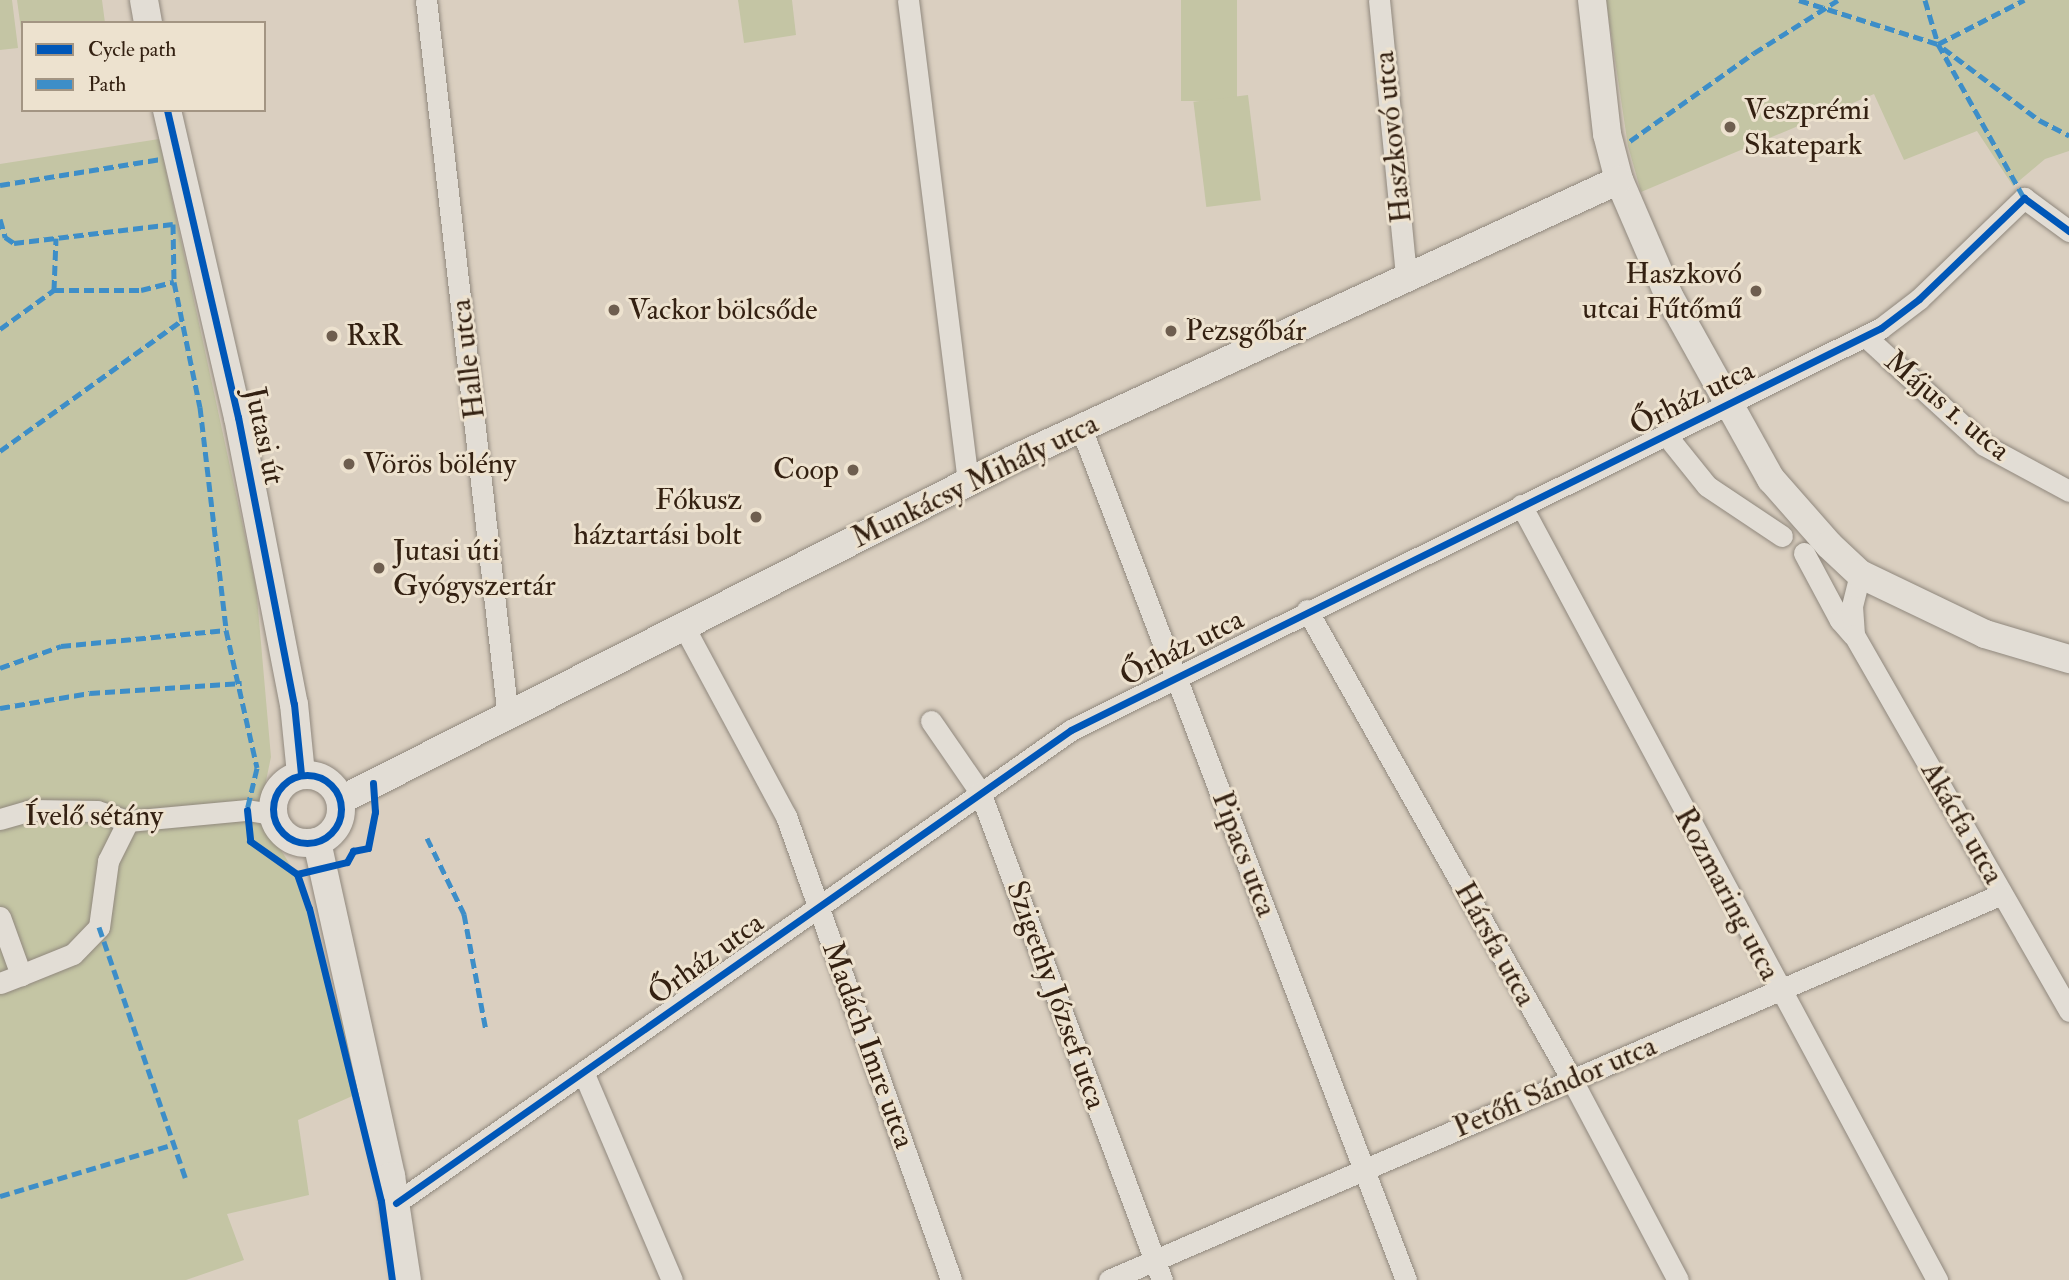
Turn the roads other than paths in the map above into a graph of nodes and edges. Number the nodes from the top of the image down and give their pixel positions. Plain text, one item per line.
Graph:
1 (144, 0) edge
2 (426, 0) edge
3 (908, 0) edge
4 (1379, 0) edge
5 (1592, 0) edge
6 (148, 21) edge
7 (167, 112) edge
8 (1619, 180) junction
9 (2069, 231) edge
10 (1406, 275) junction
11 (1865, 335) junction
12 (1728, 408) junction
13 (1082, 428) junction
14 (1666, 436) junction
15 (968, 483) junction
16 (2069, 491) edge
17 (1521, 505) junction
18 (1782, 536) dead end
19 (1804, 553) dead end
20 (1860, 574) junction
21 (1307, 610) junction
22 (683, 625) junction
23 (1854, 635) junction
24 (2069, 659) edge
25 (1176, 677) junction
26 (508, 718) junction
27 (931, 721) dead end
28 (301, 775) junction
29 (980, 792) junction
30 (341, 800) junction
31 (273, 814) junction
32 (0, 819) edge
33 (128, 821) junction
34 (317, 842) junction
35 (2002, 894) junction
36 (818, 906) junction
37 (0, 917) edge
38 (21, 975) junction
39 (0, 983) edge
40 (1778, 991) junction
41 (2069, 1011) edge
42 (584, 1074) junction
43 (1572, 1080) junction
44 (1366, 1168) junction
45 (396, 1203) junction
46 (1158, 1270) edge
47 (407, 1280) edge
48 (672, 1280) edge
49 (951, 1280) edge
50 (1108, 1280) edge
51 (1406, 1280) edge
52 (1678, 1280) edge
53 (1937, 1280) edge

1 - 6 street
2 - 26 street, Halle utca
3 - 15 street
4 - 10 street, Haszkovó utca
5 - 8 street
7 - 28 street, Jutasi út
8 - 10 street, Munkácsy Mihály utca
8 - 12 street
9 - 11 street, Őrház utca
10 - 13 street, Munkácsy Mihály utca
11 - 12 street, Őrház utca
11 - 16 street, Május 1. utca
12 - 14 street, Őrház utca
12 - 20 street
13 - 15 street, Munkácsy Mihály utca
13 - 25 street, Pipacs utca
14 - 17 street, Őrház utca
14 - 18 street
15 - 22 street, Munkácsy Mihály utca
17 - 21 street, Őrház utca
17 - 40 street, Rozmaring utca
19 - 23 street, Akácfa utca
20 - 23 street, Akácfa utca
20 - 24 street
21 - 25 street, Őrház utca
21 - 43 street, Hársfa utca
22 - 26 street, Munkácsy Mihály utca
22 - 36 street, Madách Imre utca
23 - 35 street, Akácfa utca
25 - 29 street, Őrház utca
25 - 44 street, Pipacs utca
26 - 30 street, Munkácsy Mihály utca
27 - 29 street, Szigethy József utca
28 - 30 street
28 - 31 street
29 - 36 street, Őrház utca
29 - 46 street, Szigethy József utca
30 - 34 street
31 - 33 street, Ívelő sétány
31 - 34 street
32 - 33 street, Ívelő sétány
33 - 38 street
34 - 45 street
35 - 40 street, Petőfi Sándor utca
35 - 41 street, Akácfa utca
36 - 42 street, Őrház utca
36 - 49 street, Madách Imre utca
37 - 38 street
38 - 39 street
40 - 43 street, Petőfi Sándor utca
40 - 53 street, Rozmaring utca
42 - 45 street, Őrház utca
42 - 48 street
43 - 44 street, Petőfi Sándor utca
43 - 52 street, Hársfa utca
44 - 46 street, Petőfi Sándor utca
44 - 51 street, Pipacs utca
45 - 47 street
46 - 50 street, Petőfi Sándor utca

